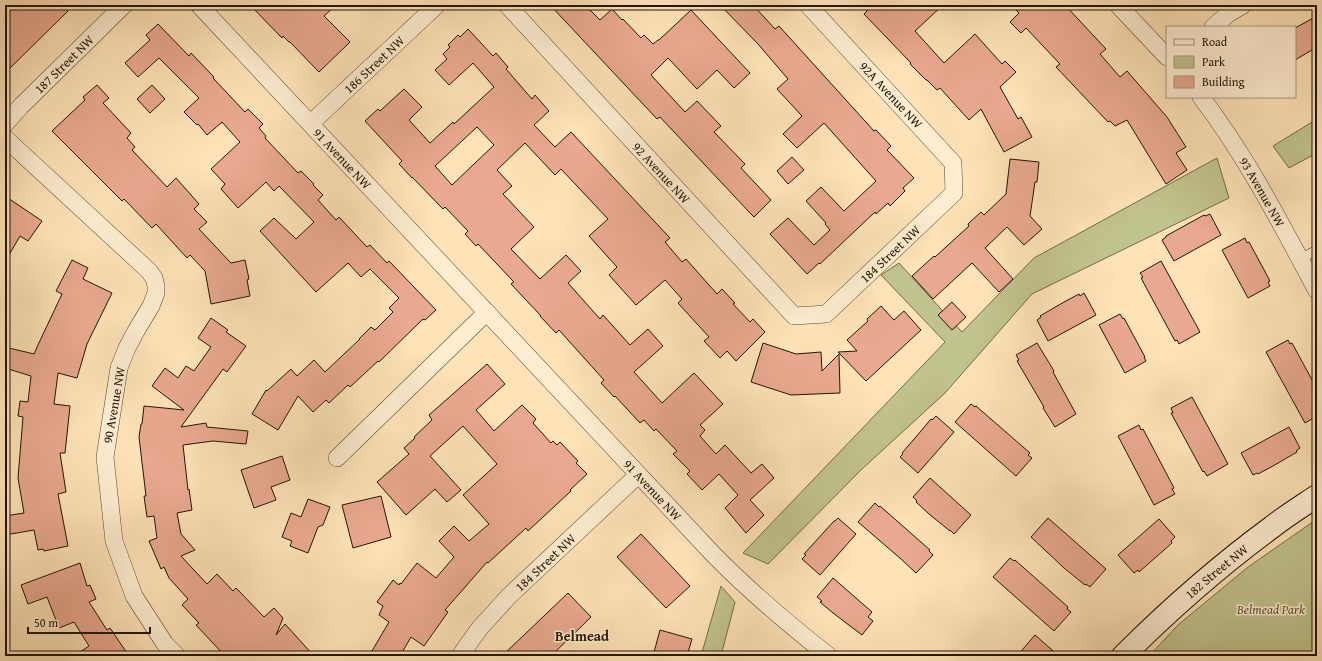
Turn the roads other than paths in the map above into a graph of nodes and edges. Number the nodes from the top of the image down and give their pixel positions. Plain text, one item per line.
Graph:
1 (124, 5) edge
2 (199, 5) edge
3 (437, 5) edge
4 (507, 5) edge
5 (808, 5) edge
6 (1118, 5) edge
7 (1243, 5) edge
8 (1214, 26) edge
9 (1166, 57) edge
10 (1202, 98) edge
11 (311, 123) junction
12 (5, 124) edge
13 (5, 138) edge
14 (954, 193) joint
15 (1317, 250) edge
16 (1300, 259) junction
17 (1317, 291) edge
18 (487, 312) junction
19 (826, 314) joint
20 (337, 458) dead end
21 (638, 475) junction
22 (1317, 496) edge
23 (177, 656) edge
24 (460, 656) edge
25 (829, 656) edge
26 (1123, 656) edge

1 - 12 street, 187 Street NW
2 - 11 street, 91 Avenue NW
3 - 11 street, 186 Street NW
4 - 19 street, 92 Avenue NW
5 - 14 street, 92A Avenue NW
6 - 9 street
7 - 8 street
10 - 16 street, 93 Avenue NW
11 - 18 street, 91 Avenue NW
13 - 23 street, 90 Avenue NW
14 - 19 street, 184 Street NW
15 - 16 lane
16 - 17 street, 93 Avenue NW
18 - 20 street
18 - 21 street, 91 Avenue NW
21 - 24 street, 184 Street NW
21 - 25 street, 91 Avenue NW
22 - 26 street, 182 Street NW

